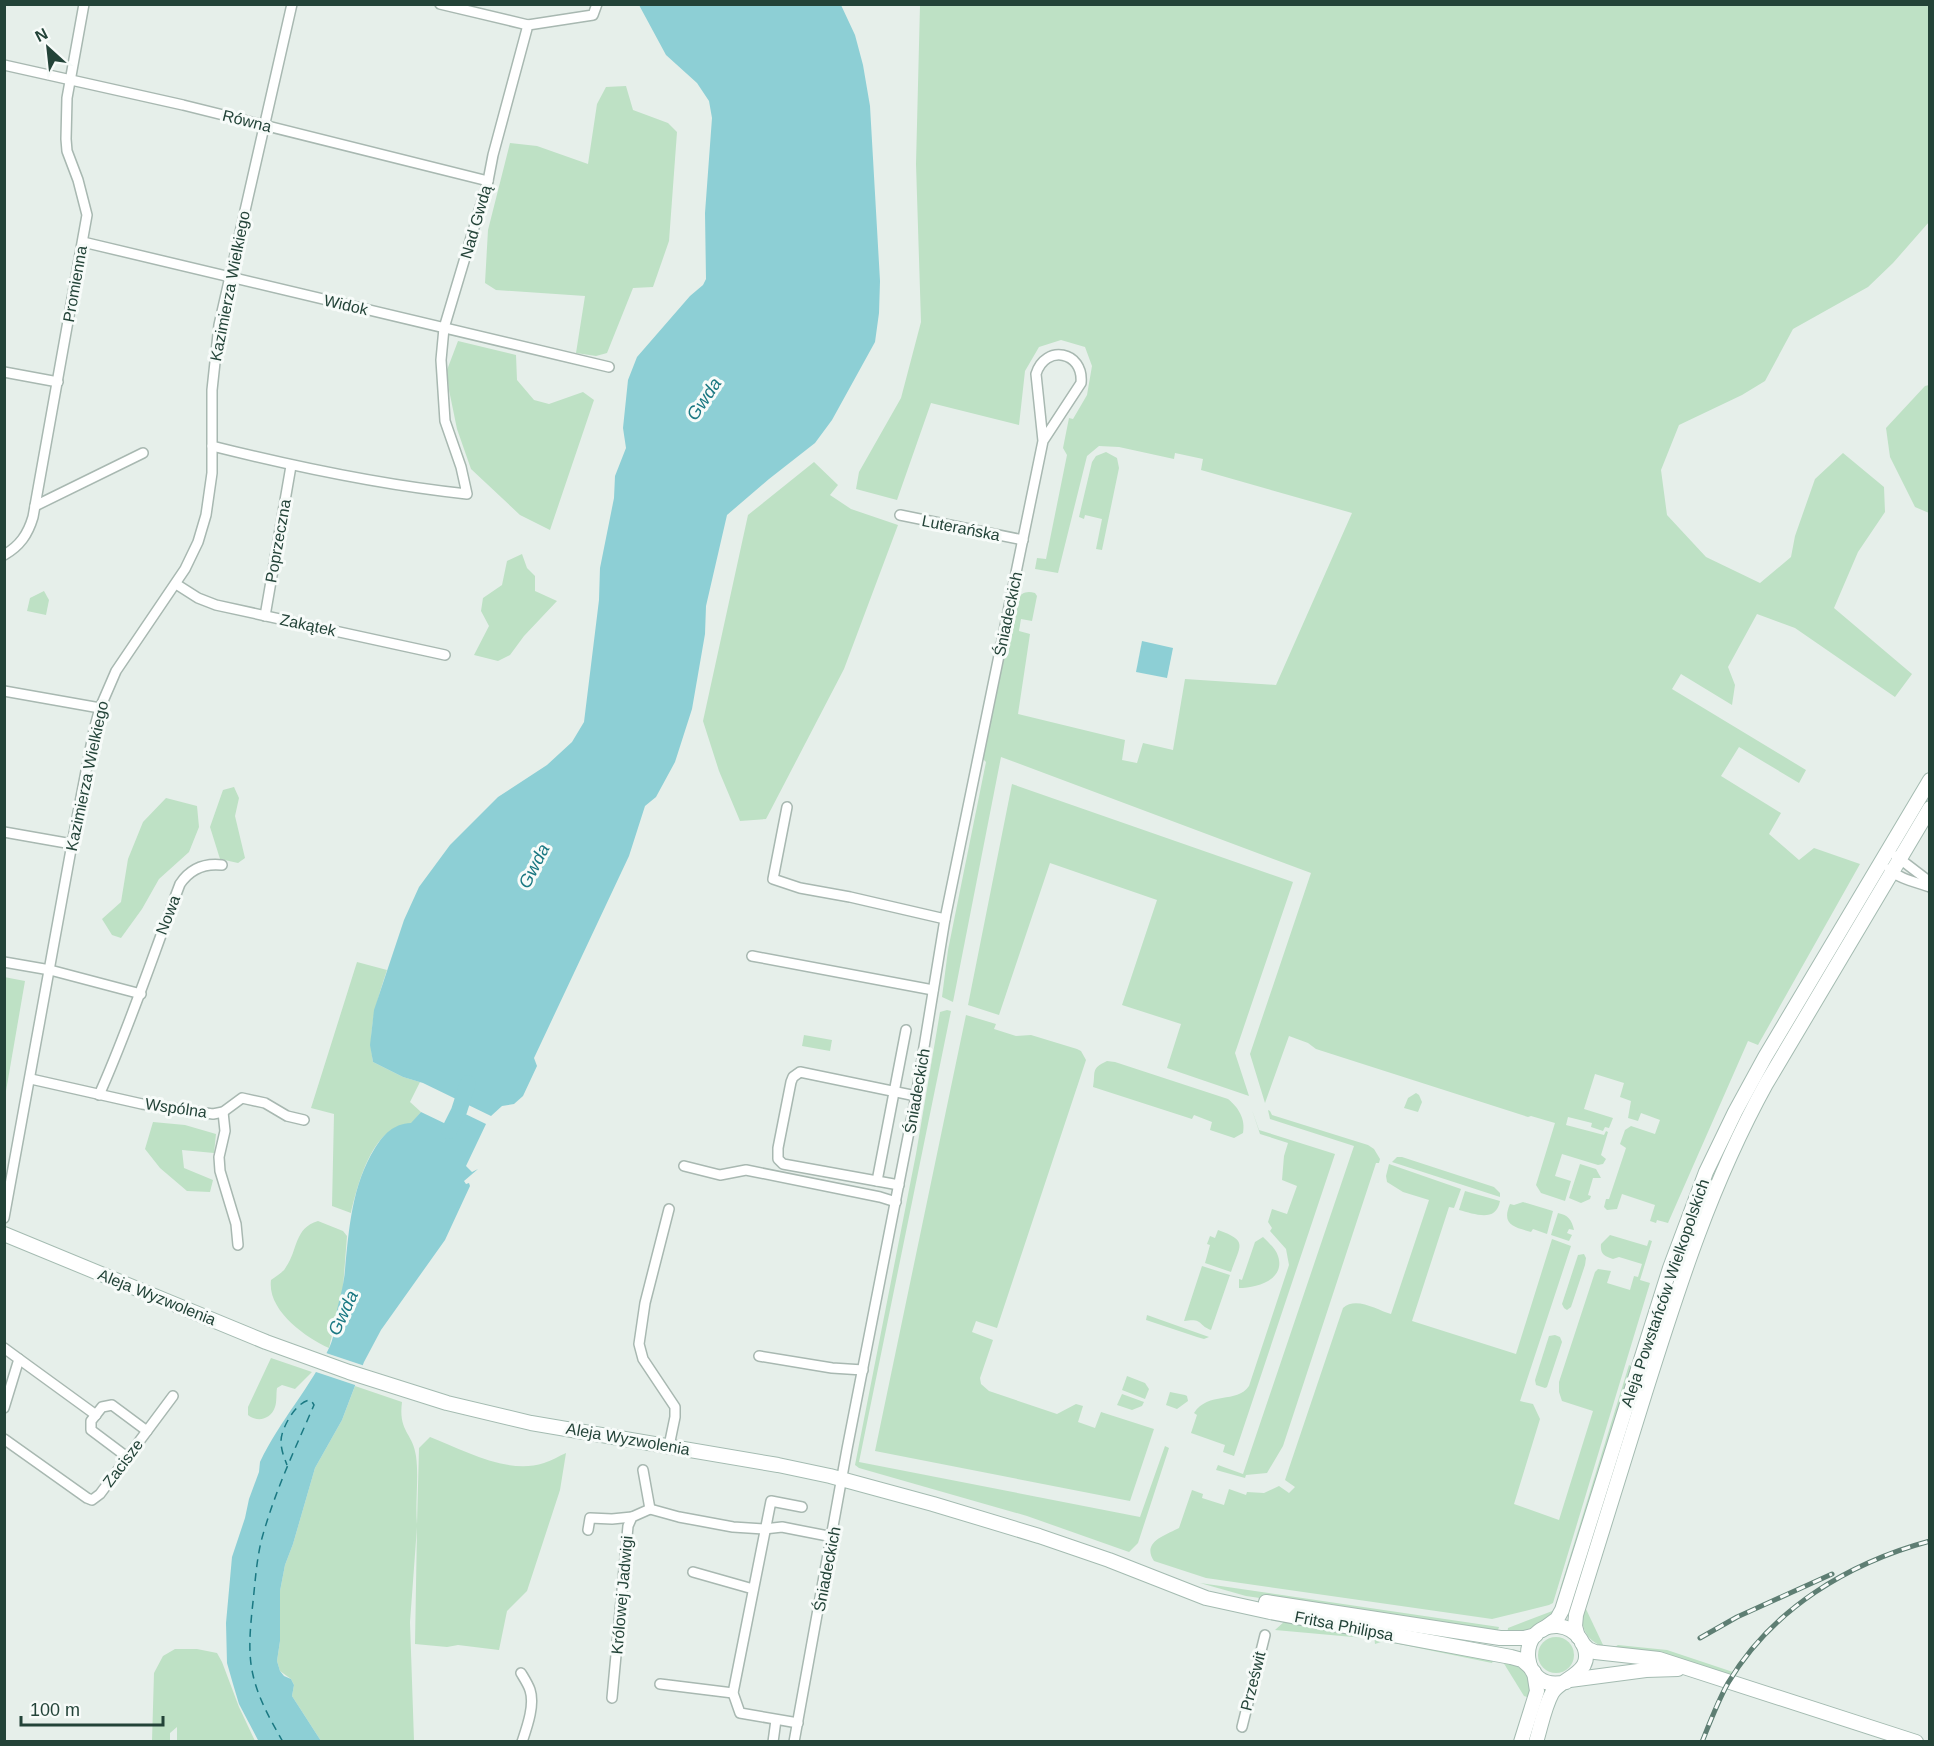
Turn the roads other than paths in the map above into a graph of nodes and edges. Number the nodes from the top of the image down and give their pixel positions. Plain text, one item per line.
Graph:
1 (84, 4) edge
2 (292, 4) edge
3 (440, 4) edge
4 (597, 4) edge
5 (528, 25) junction
6 (4, 65) edge
7 (71, 81) junction
8 (264, 125) junction
9 (488, 181) junction
10 (83, 242) junction
11 (229, 277) junction
12 (444, 328) junction
13 (609, 367) dead end
14 (4, 372) edge
15 (58, 382) junction
16 (1043, 441) junction
17 (212, 446) junction
18 (143, 453) dead end
19 (291, 466) junction
20 (35, 506) junction
21 (900, 515) dead end
22 (1023, 540) junction
23 (4, 555) edge
24 (176, 584) junction
25 (265, 616) junction
26 (445, 655) dead end
27 (4, 691) edge
28 (100, 708) junction
29 (1929, 780) edge
30 (787, 807) dead end
31 (1929, 808) edge
32 (4, 832) edge
33 (72, 844) junction
34 (1884, 857) junction
35 (1900, 857) junction
36 (222, 865) dead end
37 (1891, 872) junction
38 (1929, 885) edge
39 (945, 919) junction
40 (752, 956) dead end
41 (4, 962) edge
42 (50, 970) junction
43 (933, 990) junction
44 (141, 994) junction
45 (906, 1030) dead end
46 (31, 1079) junction
47 (894, 1092) junction
48 (99, 1095) junction
49 (916, 1096) junction
50 (223, 1112) junction
51 (304, 1120) dead end
52 (684, 1166) dead end
53 (877, 1181) junction
54 (899, 1185) junction
55 (896, 1202) junction
56 (669, 1209) dead end
57 (4, 1218) edge
58 (4, 1234) edge
59 (238, 1245) dead end
60 (4, 1348) edge
61 (759, 1356) dead end
62 (19, 1359) junction
63 (863, 1370) junction
64 (173, 1396) dead end
65 (4, 1408) edge
66 (96, 1415) junction
67 (147, 1431) junction
68 (4, 1439) edge
69 (669, 1446) junction
70 (127, 1457) junction
71 (643, 1470) dead end
72 (843, 1480) junction
73 (802, 1507) dead end
74 (650, 1509) junction
75 (632, 1517) junction
76 (764, 1529) junction
77 (588, 1530) dead end
78 (833, 1537) junction
79 (693, 1572) dead end
80 (1159, 1579) junction
81 (753, 1589) junction
82 (1539, 1632) junction
83 (1265, 1635) dead end
84 (1580, 1640) junction
85 (1693, 1669) junction
86 (1532, 1670) junction
87 (521, 1673) dead end
88 (1568, 1681) junction
89 (660, 1684) dead end
90 (733, 1693) junction
91 (612, 1698) dead end
92 (776, 1720) junction
93 (798, 1723) junction
94 (1242, 1727) dead end
95 (522, 1742) edge
96 (773, 1742) edge
97 (794, 1742) edge
98 (1521, 1742) edge
99 (1536, 1742) edge
100 (1916, 1742) edge

1 - 7 street, Promienna
2 - 8 street, Kazimierza Wielkiego
3 - 5 street
4 - 5 street
5 - 9 street, Nad Gwdą
6 - 7 street, Równa
7 - 8 street, Równa
7 - 10 street, Promienna
8 - 9 street, Równa
8 - 11 street, Kazimierza Wielkiego
9 - 12 street, Nad Gwdą
10 - 11 street, Widok
10 - 15 street, Promienna
11 - 12 street, Widok
11 - 17 street, Kazimierza Wielkiego
12 - 13 street, Widok
12 - 19 street, Nad Gwdą
14 - 15 street
15 - 20 street, Promienna
16 - 16 street
16 - 22 street, Śniadeckich
17 - 19 street
17 - 24 street, Kazimierza Wielkiego
18 - 20 street
19 - 25 street, Poprzeczna
20 - 23 street, Promienna
21 - 22 street, Luterańska
22 - 39 street, Śniadeckich
24 - 25 street, Zakątek
24 - 28 street, Kazimierza Wielkiego
25 - 26 street, Zakątek
27 - 28 street
28 - 33 street, Kazimierza Wielkiego
29 - 34 street, Aleja Powstańców Wielkopolskich
30 - 39 street
31 - 35 street, Aleja Powstańców Wielkopolskich
32 - 33 street
33 - 42 street, Kazimierza Wielkiego
34 - 35 street
34 - 37 street
34 - 82 street, Aleja Powstańców Wielkopolskich
35 - 37 street, Aleja Powstańców Wielkopolskich
35 - 38 street
36 - 44 street, Nowa
37 - 38 street
37 - 84 street, Aleja Powstańców Wielkopolskich
39 - 43 street, Śniadeckich
40 - 43 street
41 - 42 street
42 - 44 street
42 - 46 street, Kazimierza Wielkiego
43 - 49 street, Śniadeckich
44 - 48 street, Nowa
45 - 47 street
46 - 48 street, Wspólna
46 - 57 street, Kazimierza Wielkiego
47 - 49 street
47 - 53 street
47 - 53 street
48 - 50 street, Wspólna
49 - 54 street, Śniadeckich
50 - 51 street
50 - 59 street, Wspólna
52 - 55 street
53 - 54 street
54 - 55 street, Śniadeckich
55 - 63 street, Śniadeckich
56 - 69 street
58 - 69 street, Aleja Wyzwolenia
60 - 62 street
61 - 63 street
62 - 65 street
62 - 66 street
63 - 72 street, Śniadeckich
64 - 67 street, Zacisze
66 - 67 street
66 - 70 street
67 - 70 street, Zacisze
68 - 70 street, Zacisze
69 - 72 street, Aleja Wyzwolenia
71 - 74 street
72 - 78 street, Śniadeckich
72 - 80 street, Fritsa Philipsa
73 - 76 street
74 - 75 street, Królowej Jadwigi
74 - 76 street
75 - 77 street
75 - 91 street, Królowej Jadwigi
76 - 78 street
76 - 81 street
78 - 93 street, Śniadeckich
79 - 81 street
80 - 82 street, Fritsa Philipsa
80 - 86 street, Fritsa Philipsa
81 - 90 street
82 - 84 street
82 - 86 street
83 - 94 street, Prześwit
84 - 85 street
84 - 88 street
85 - 88 street
85 - 100 street
86 - 88 street
86 - 98 street
87 - 95 street
88 - 99 street
89 - 90 street
90 - 92 street
92 - 93 street
92 - 96 street
93 - 97 street, Śniadeckich

